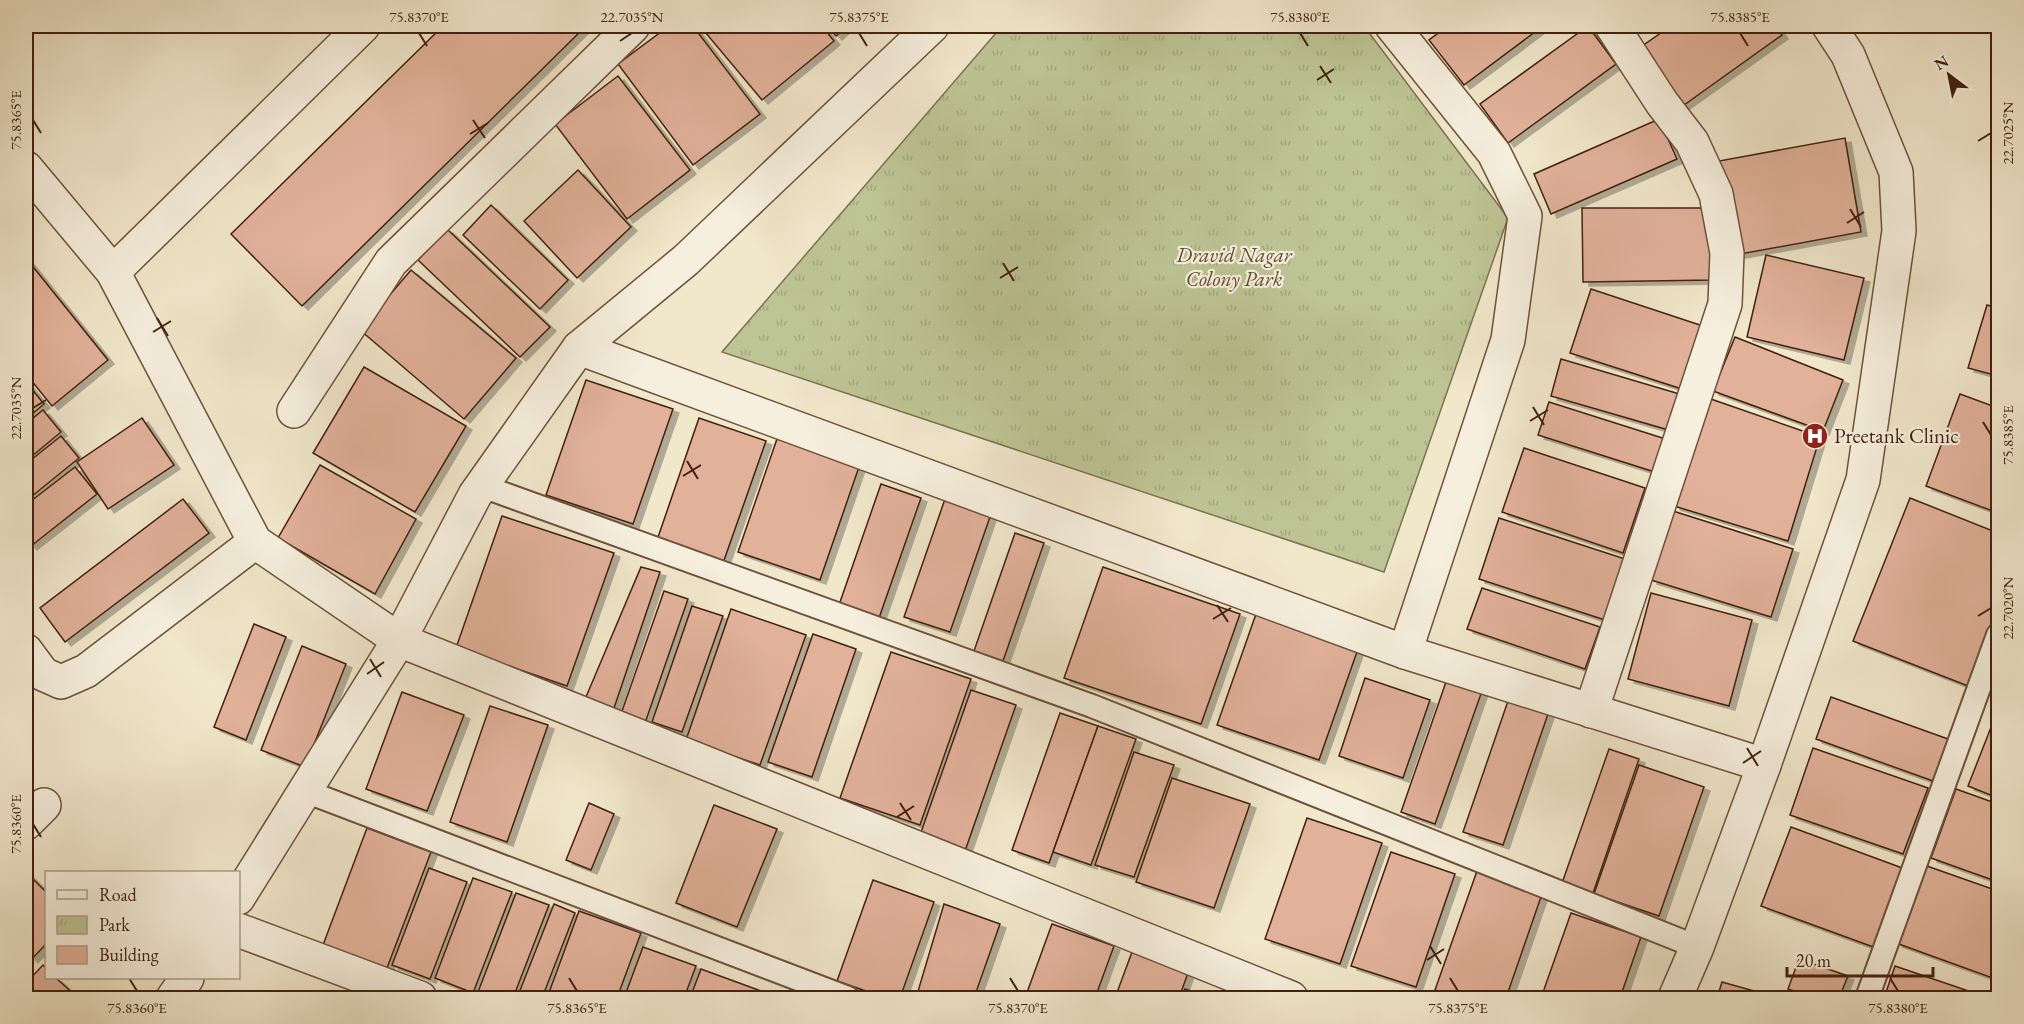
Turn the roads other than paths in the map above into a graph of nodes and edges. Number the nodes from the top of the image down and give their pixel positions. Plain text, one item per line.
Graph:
1 (363, 26) edge
2 (633, 26) edge
3 (932, 26) edge
4 (1392, 26) edge
5 (1612, 26) edge
6 (1829, 26) edge
7 (26, 168) edge
8 (113, 272) junction
9 (579, 348) junction
10 (294, 411) dead end
11 (482, 486) junction
12 (255, 542) junction
13 (1998, 635) edge
14 (399, 640) junction
15 (26, 651) edge
16 (1406, 652) junction
17 (1591, 711) junction
18 (1764, 765) junction
19 (305, 791) junction
20 (240, 895) edge
21 (240, 931) edge
22 (1697, 947) junction
23 (186, 979) edge
24 (1290, 998) edge
25 (173, 999) edge
26 (420, 999) edge
27 (848, 999) edge
28 (1675, 999) edge
29 (1867, 999) edge

1 - 8 street
2 - 10 street
3 - 9 street
4 - 16 street
5 - 17 street
6 - 18 street
7 - 8 street
8 - 12 street
9 - 11 street
9 - 16 street
11 - 14 street
11 - 22 lane
12 - 14 street
12 - 15 street
13 - 29 lane
14 - 19 street
14 - 24 street
16 - 17 street
17 - 18 street
18 - 22 street
19 - 20 street
19 - 27 lane
21 - 26 street
22 - 28 street
23 - 25 street

